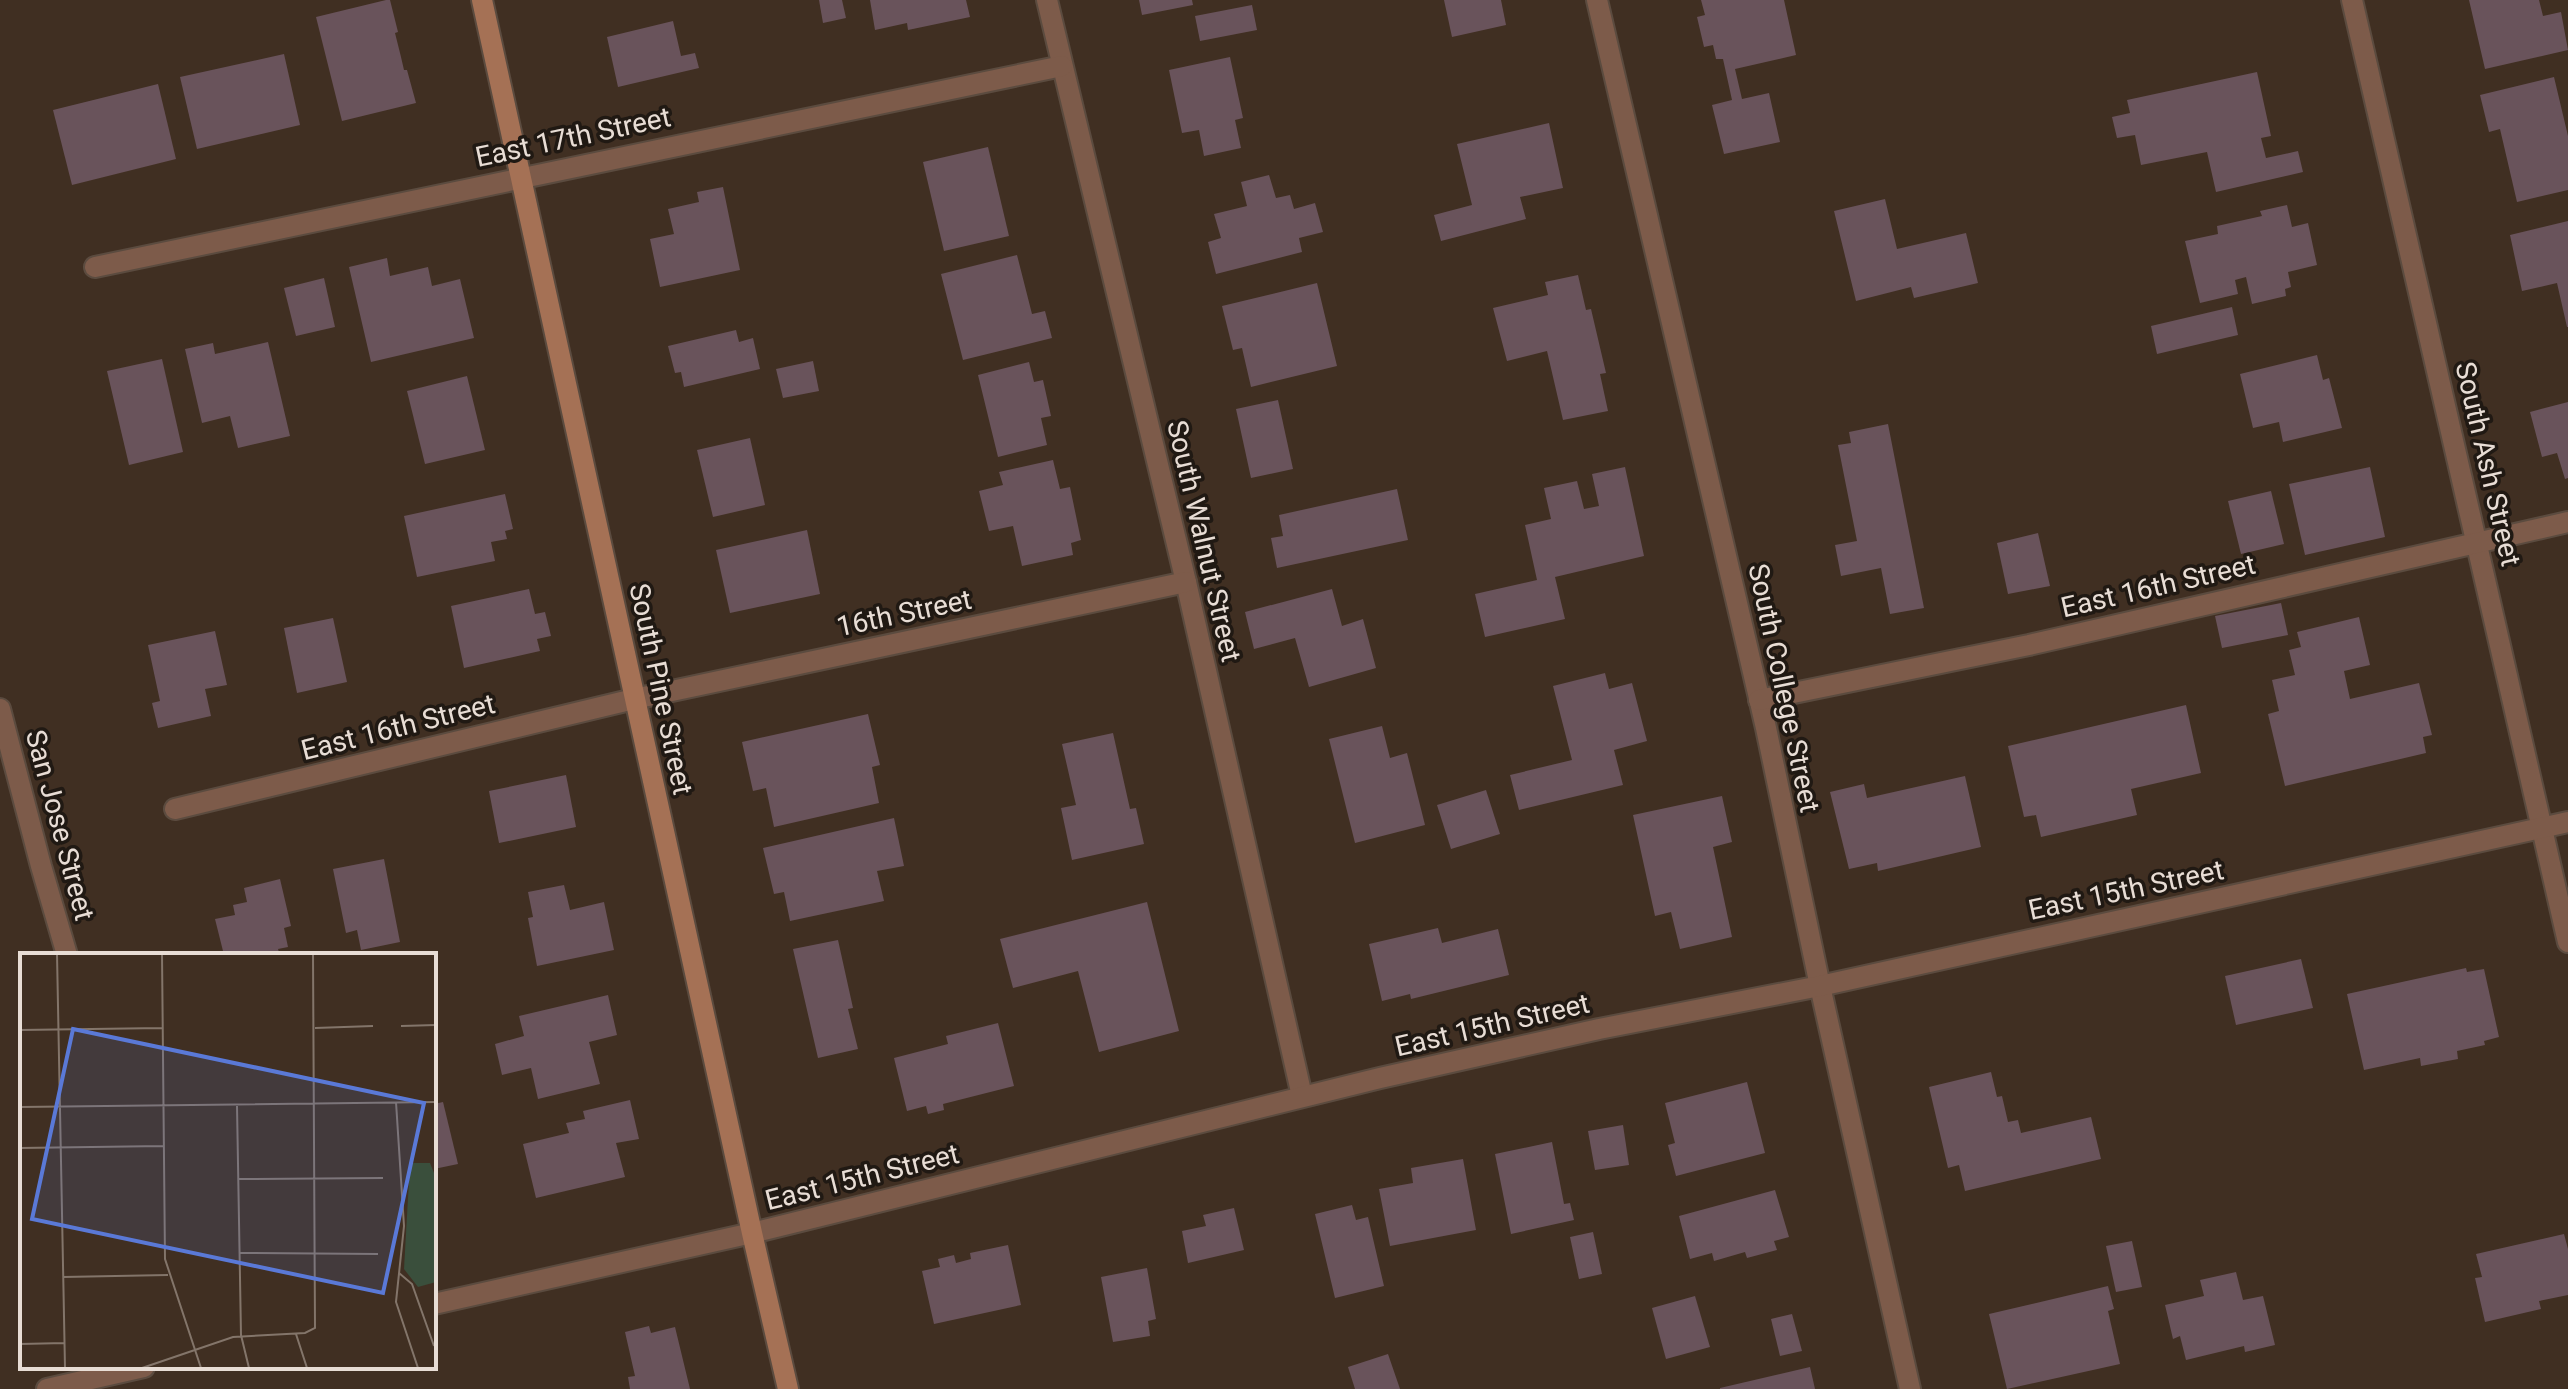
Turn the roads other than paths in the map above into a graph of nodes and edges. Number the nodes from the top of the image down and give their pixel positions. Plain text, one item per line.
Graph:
1 (482, 0) edge
2 (1047, 0) edge
3 (1597, 0) edge
4 (2352, 0) edge
5 (1062, 66) junction
6 (521, 176) junction
7 (95, 267) dead end
8 (2568, 522) edge
9 (2477, 544) junction
10 (1186, 582) junction
11 (634, 699) junction
12 (1759, 700) junction
13 (0, 709) edge
14 (175, 809) dead end
15 (2568, 822) edge
16 (2542, 828) junction
17 (2568, 942) edge
18 (66, 953) edge
19 (1820, 986) junction
20 (1302, 1096) junction
21 (752, 1233) junction
22 (436, 1304) edge
23 (135, 1369) edge
24 (47, 1389) edge
25 (788, 1389) edge
26 (1910, 1389) edge

1 - 6 street, South Pine Street
2 - 5 street, South Walnut Street
3 - 12 street, South College Street
4 - 9 street, South Ash Street
5 - 6 street, East 17th Street
5 - 10 street, South Walnut Street
6 - 7 street, East 17th Street
6 - 11 street, South Pine Street
8 - 9 street, East 16th Street
9 - 12 street, East 16th Street
9 - 16 street, South Ash Street
10 - 11 street, 16th Street
10 - 20 street, South Walnut Street
11 - 14 street, East 16th Street
11 - 21 street, South Pine Street
12 - 19 street, South College Street
13 - 18 street, San Jose Street
15 - 16 street, East 15th Street
16 - 17 street, South Ash Street
16 - 19 street, East 15th Street
19 - 20 street, East 15th Street
19 - 26 street, South College Street
20 - 21 street, East 15th Street
21 - 22 street, East 15th Street
21 - 25 street, South Pine Street
23 - 24 street

